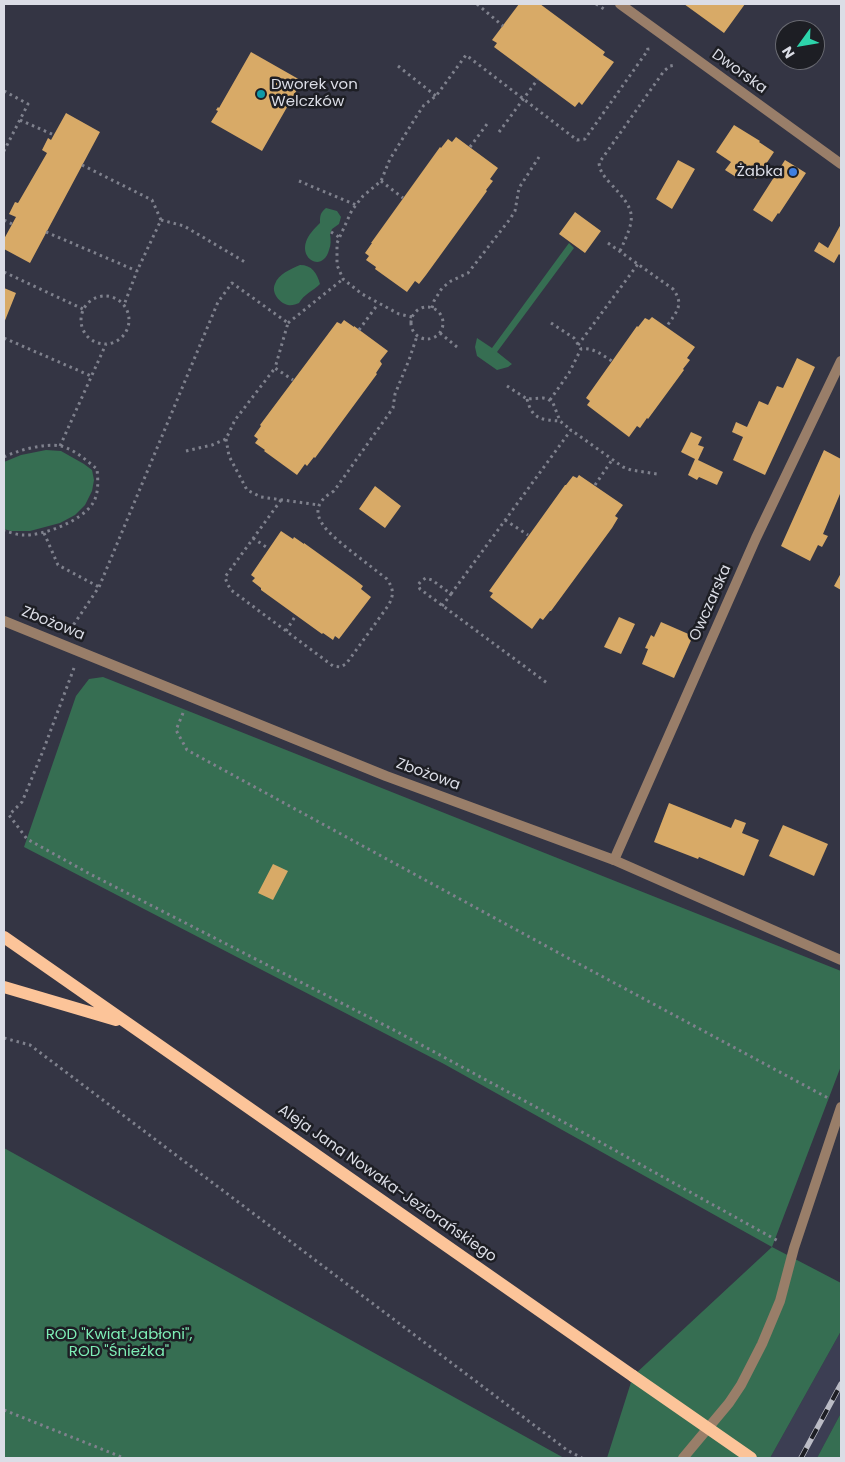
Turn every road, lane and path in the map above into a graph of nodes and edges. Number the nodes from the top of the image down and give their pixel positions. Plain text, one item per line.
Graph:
1 (477, 4) edge
2 (596, 4) edge
3 (620, 4) edge
4 (600, 7) dead end
5 (503, 26) dead end
6 (645, 42) dead end
7 (683, 64) dead end
8 (398, 66) dead end
9 (538, 80) dead end
10 (4, 91) edge
11 (436, 96) junction
12 (523, 99) junction
13 (20, 120) junction
14 (486, 124) dead end
15 (499, 132) dead end
16 (54, 135) dead end
17 (470, 147) dead end
18 (4, 151) edge
19 (539, 157) dead end
20 (841, 164) edge
21 (82, 165) dead end
22 (381, 180) junction
23 (299, 181) dead end
24 (403, 198) dead end
25 (356, 205) junction
26 (4, 220) edge
27 (161, 220) junction
28 (12, 224) dead end
29 (46, 232) dead end
30 (330, 232) dead end
31 (339, 237) junction
32 (608, 243) dead end
33 (620, 251) junction
34 (245, 262) dead end
35 (638, 264) junction
36 (137, 271) junction
37 (4, 272) edge
38 (343, 280) junction
39 (378, 304) junction
40 (124, 305) junction
41 (432, 308) junction
42 (83, 309) junction
43 (412, 317) junction
44 (288, 323) junction
45 (551, 323) dead end
46 (667, 326) dead end
47 (359, 330) dead end
48 (440, 333) junction
49 (417, 336) junction
50 (4, 338) edge
51 (106, 344) junction
52 (578, 345) junction
53 (457, 347) dead end
54 (581, 349) junction
55 (612, 361) dead end
56 (841, 361) edge
57 (275, 368) junction
58 (92, 376) junction
59 (294, 380) dead end
60 (507, 386) dead end
61 (527, 399) junction
62 (550, 400) junction
63 (560, 421) junction
64 (572, 430) junction
65 (226, 439) junction
66 (60, 446) junction
67 (186, 450) dead end
68 (4, 457) edge
69 (612, 460) junction
70 (657, 474) dead end
71 (595, 485) dead end
72 (281, 500) junction
73 (319, 505) junction
74 (506, 520) junction
75 (4, 531) edge
76 (44, 533) junction
77 (528, 535) dead end
78 (253, 538) junction
79 (268, 549) dead end
80 (99, 587) junction
81 (452, 594) junction
82 (442, 606) junction
83 (296, 615) dead end
84 (4, 621) edge
85 (286, 631) junction
86 (69, 632) dead end
87 (79, 651) junction
88 (547, 684) dead end
89 (189, 695) junction
90 (614, 860) junction
91 (4, 937) edge
92 (841, 960) edge
93 (4, 987) edge
94 (129, 1024) junction
95 (4, 1038) edge
96 (841, 1107) edge
97 (794, 1248) junction
98 (4, 1410) edge
99 (124, 1458) edge
100 (582, 1458) edge
101 (683, 1458) edge
102 (750, 1458) edge

1 - 5 path
2 - 4 path
3 - 20 street, Dworska
6 - 12 path
7 - 33 path
8 - 11 path
9 - 12 path
10 - 13 path
11 - 12 path
11 - 22 path
12 - 15 path
13 - 16 path
13 - 18 path
14 - 17 path
19 - 41 path
21 - 27 path
22 - 24 path
22 - 25 path
23 - 25 path
25 - 31 path
26 - 28 path
27 - 34 path
27 - 36 path
29 - 36 path
30 - 31 path
31 - 38 path
32 - 33 path
33 - 35 path
35 - 46 path
35 - 52 path
36 - 40 path
37 - 42 path
38 - 39 path
38 - 44 path
39 - 43 path
39 - 47 path
40 - 42 path
40 - 51 path
41 - 43 path
41 - 48 path
42 - 51 path
43 - 49 path
44 - 57 path
44 - 80 path
45 - 52 path
48 - 49 path
48 - 53 path
49 - 73 path
50 - 58 path
51 - 58 path
52 - 54 path
54 - 55 path
54 - 62 path
56 - 90 street, Owczarska
57 - 59 path
57 - 65 path
58 - 66 path
60 - 61 path
61 - 62 path
61 - 63 path
62 - 63 path
63 - 64 path
64 - 69 path
64 - 74 path
65 - 67 path
65 - 72 path
66 - 68 path
66 - 76 path
69 - 70 path
69 - 71 path
72 - 73 path
72 - 78 path
73 - 85 path
74 - 77 path
74 - 81 path
75 - 76 path
76 - 80 path
78 - 79 path
78 - 85 path
80 - 86 path
81 - 82 path
81 - 82 path
82 - 88 path
83 - 85 path
84 - 87 street, Zbożowa
87 - 89 street, Zbożowa
87 - 97 path
89 - 90 street, Zbożowa
89 - 96 path
90 - 92 street, Zbożowa
91 - 94 main road, Aleja Jana Nowaka-Jeziorańskiego
93 - 94 main road
94 - 102 main road, Aleja Jana Nowaka-Jeziorańskiego, bridge
95 - 100 path
96 - 97 street
97 - 101 street
98 - 99 path

